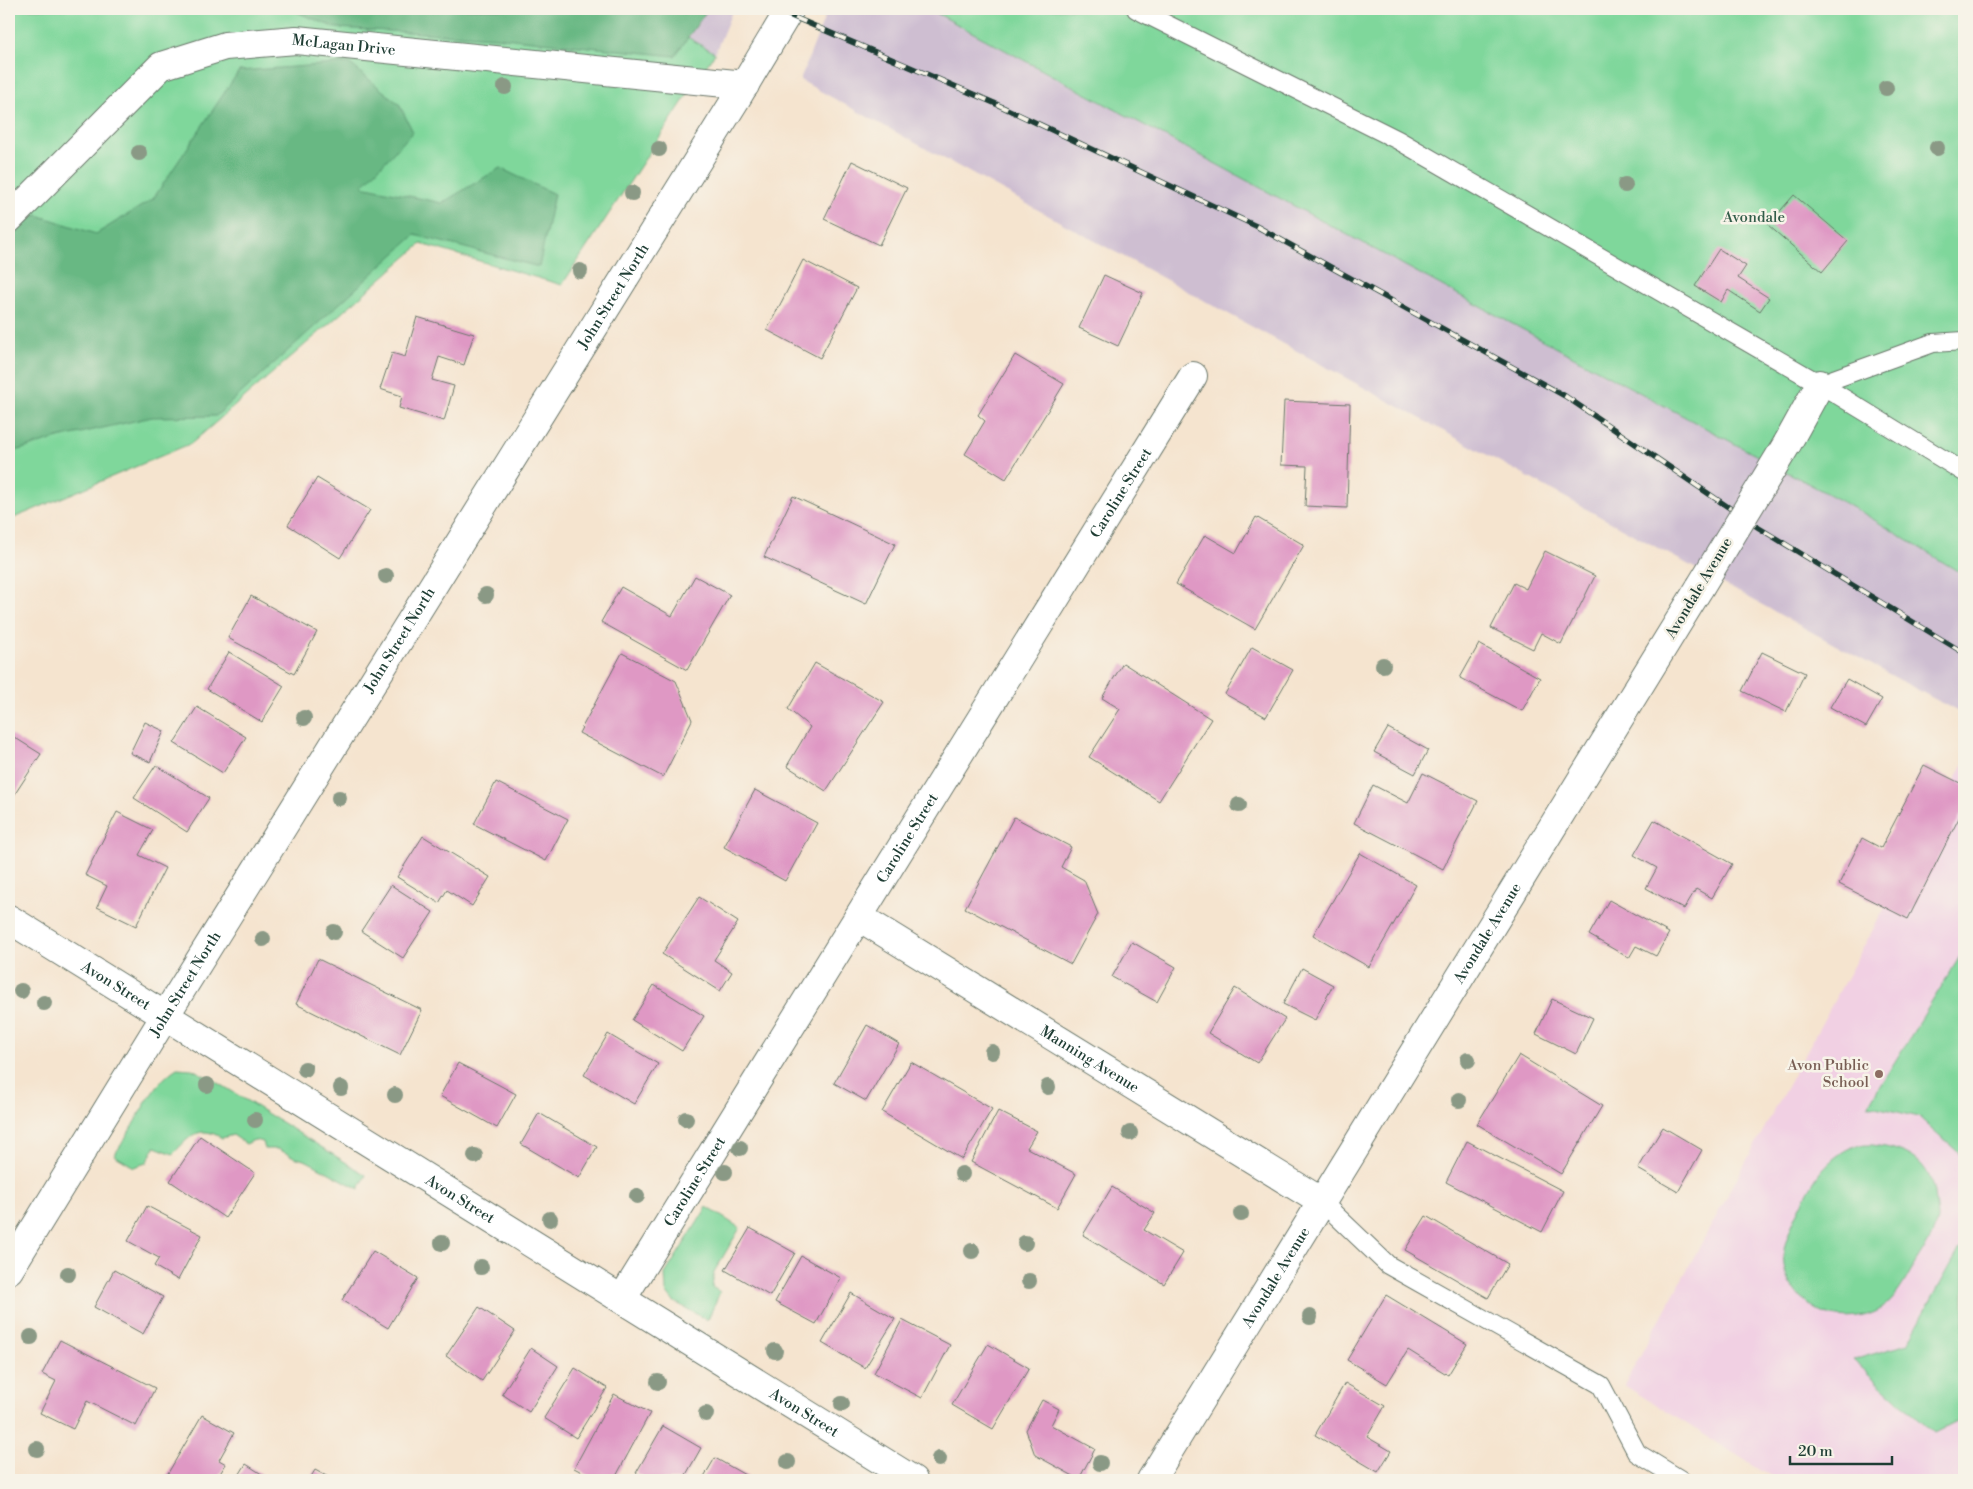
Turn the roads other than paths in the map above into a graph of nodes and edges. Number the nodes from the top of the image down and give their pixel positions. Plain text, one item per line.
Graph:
1 (790, 9) edge
2 (1136, 9) edge
3 (745, 85) junction
4 (9, 219) edge
5 (1964, 341) edge
6 (1193, 376) dead end
7 (1820, 384) junction
8 (1964, 472) edge
9 (859, 917) junction
10 (9, 919) edge
11 (165, 1016) junction
12 (1322, 1202) junction
13 (9, 1270) edge
14 (622, 1300) junction
15 (913, 1480) edge
16 (1151, 1480) edge
17 (1681, 1480) edge

1 - 3 street, John Street North
2 - 7 lane
3 - 4 street, McLagan Drive
3 - 11 street, John Street North
5 - 7 lane
6 - 9 street, Caroline Street
7 - 8 lane
7 - 12 street, Avondale Avenue, bridge
9 - 12 street, Manning Avenue
9 - 14 street, Caroline Street
10 - 11 street, Avon Street
11 - 13 street, John Street North
11 - 14 street, Avon Street
12 - 16 street, Avondale Avenue
12 - 17 lane
14 - 15 street, Avon Street

